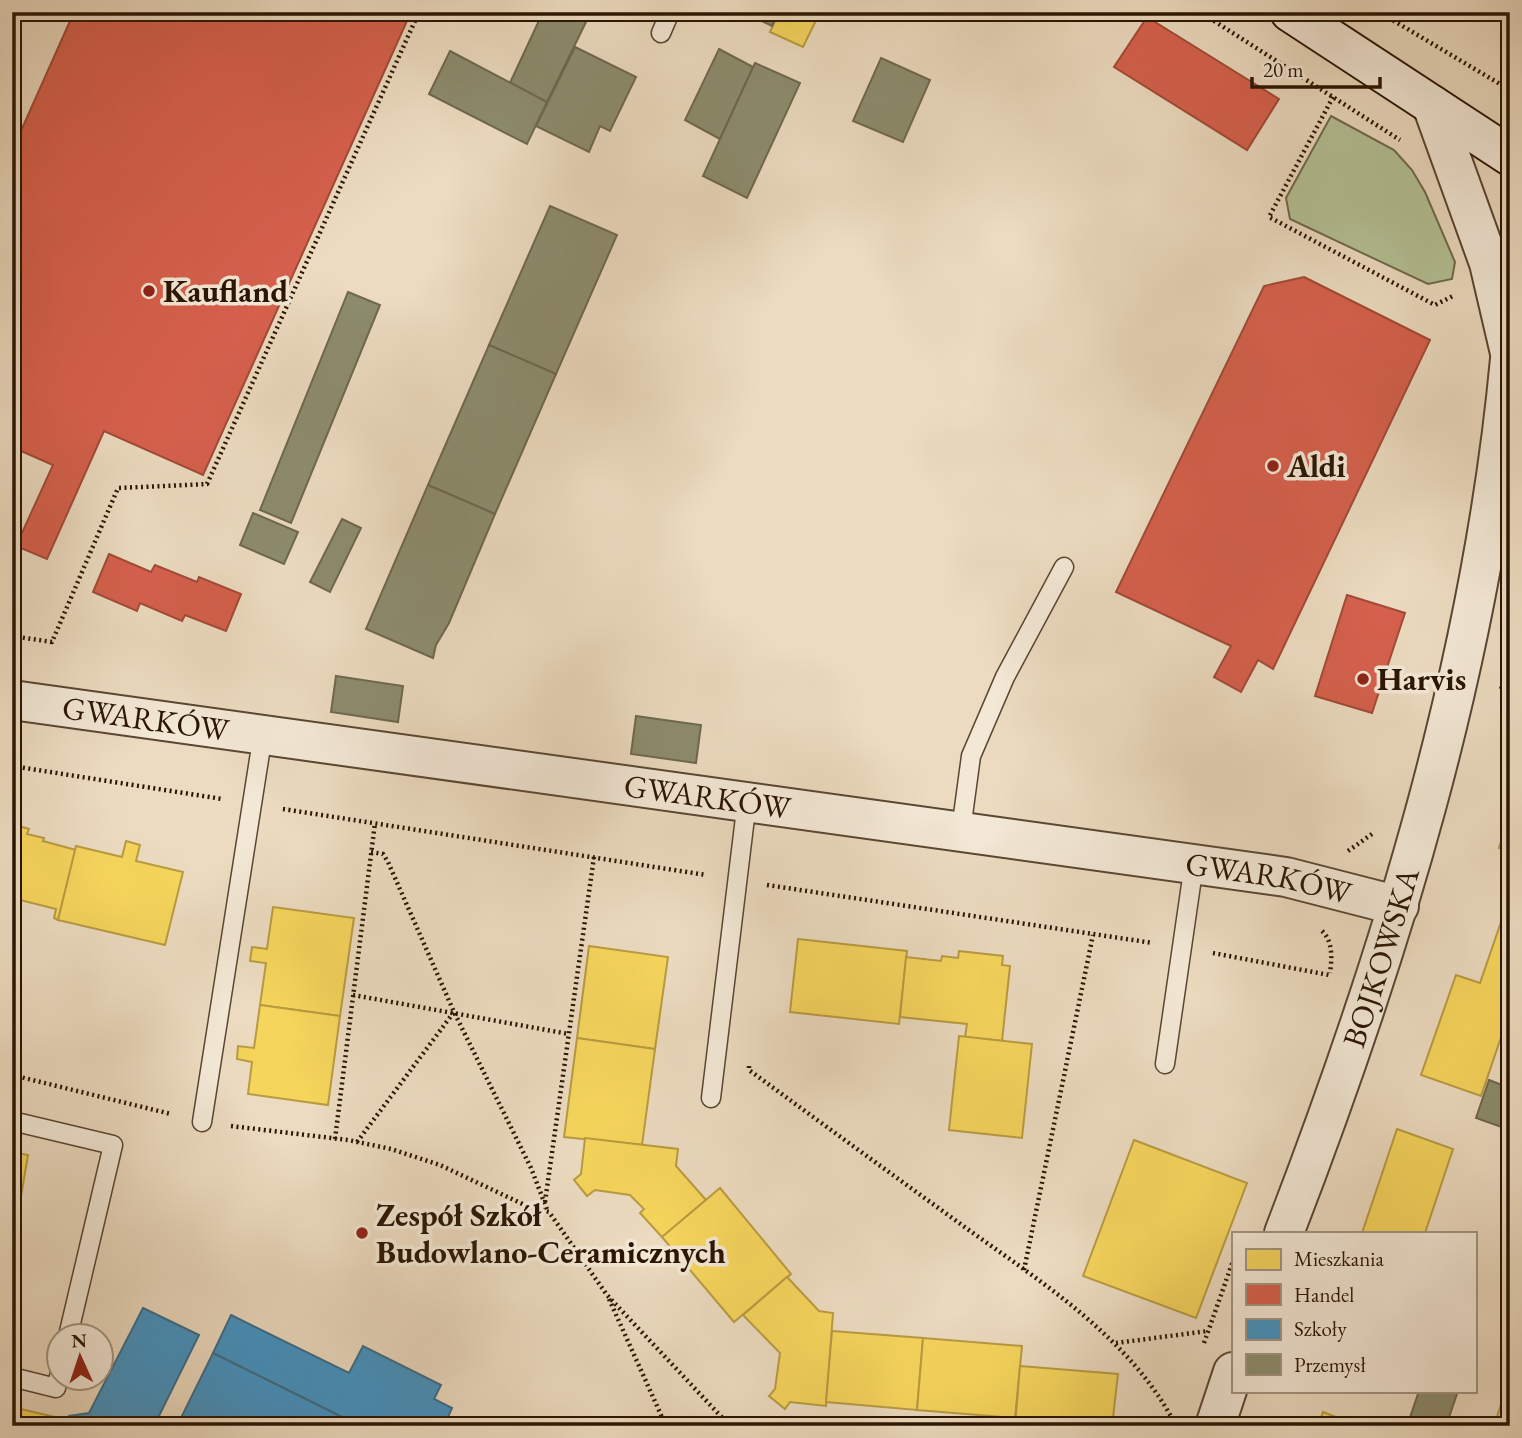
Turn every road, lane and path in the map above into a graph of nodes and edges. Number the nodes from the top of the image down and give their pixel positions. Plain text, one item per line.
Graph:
1 (419, 12) edge
2 (670, 12) edge
3 (1200, 12) edge
4 (1290, 12) edge
5 (1379, 12) edge
6 (661, 33) dead end
7 (1510, 90) edge
8 (1333, 97) junction
9 (1432, 105) junction
10 (1411, 147) dead end
11 (1510, 156) edge
12 (1435, 305) dead end
13 (1510, 353) edge
14 (1510, 359) edge
15 (1510, 546) edge
16 (1064, 567) dead end
17 (12, 636) edge
18 (1459, 675) junction
19 (12, 700) edge
20 (263, 734) junction
21 (12, 766) edge
22 (747, 801) junction
23 (253, 804) junction
24 (374, 822) junction
25 (1375, 823) dead end
26 (961, 830) junction
27 (371, 852) junction
28 (1341, 855) dead end
29 (594, 857) junction
30 (1194, 864) junction
31 (737, 880) junction
32 (1399, 906) junction
33 (1318, 926) dead end
34 (1093, 934) junction
35 (1182, 948) junction
36 (1330, 973) junction
37 (1328, 986) dead end
38 (353, 995) junction
39 (454, 1012) junction
40 (569, 1034) junction
41 (1165, 1064) dead end
42 (748, 1070) dead end
43 (12, 1075) edge
44 (711, 1098) dead end
45 (12, 1121) edge
46 (202, 1122) junction
47 (335, 1139) junction
48 (358, 1142) junction
49 (545, 1203) junction
50 (549, 1212) junction
51 (1284, 1232) edge
52 (1024, 1270) junction
53 (607, 1295) junction
54 (71, 1322) edge
55 (1209, 1331) dead end
56 (1116, 1344) junction
57 (1232, 1375) edge
58 (12, 1377) edge
59 (46, 1386) edge
60 (1175, 1424) dead end
61 (666, 1426) edge
62 (730, 1426) edge
63 (1215, 1426) edge

1 - 17 path
2 - 6 lane
3 - 8 path
4 - 9 street
5 - 7 path
8 - 10 path
8 - 12 path
9 - 11 street
9 - 13 street
14 - 18 street, BOJKOWSKA
15 - 18 street, BOJKOWSKA
16 - 26 lane
18 - 32 street, BOJKOWSKA
19 - 20 street, GWARKÓW
20 - 22 street, GWARKÓW
20 - 23 lane
21 - 23 path
22 - 26 street, GWARKÓW
22 - 31 lane
23 - 24 path
23 - 46 lane
24 - 27 path
24 - 29 path
25 - 28 path
26 - 30 street, GWARKÓW
27 - 38 path
27 - 39 path
29 - 31 path
29 - 40 path
30 - 32 street, GWARKÓW
30 - 35 lane
31 - 34 path
31 - 44 lane
32 - 51 street, BOJKOWSKA
33 - 36 path
34 - 35 path
34 - 52 path
35 - 36 path
35 - 41 lane
36 - 37 path
38 - 39 path
38 - 47 path
39 - 40 path
39 - 48 path
39 - 49 path
40 - 49 path
42 - 52 path
43 - 46 path
45 - 54 lane
46 - 47 path
47 - 48 path
48 - 50 path
49 - 50 path
50 - 53 path
52 - 56 path
53 - 61 path
53 - 62 path
55 - 56 path
56 - 60 path
57 - 63 street
58 - 59 lane

